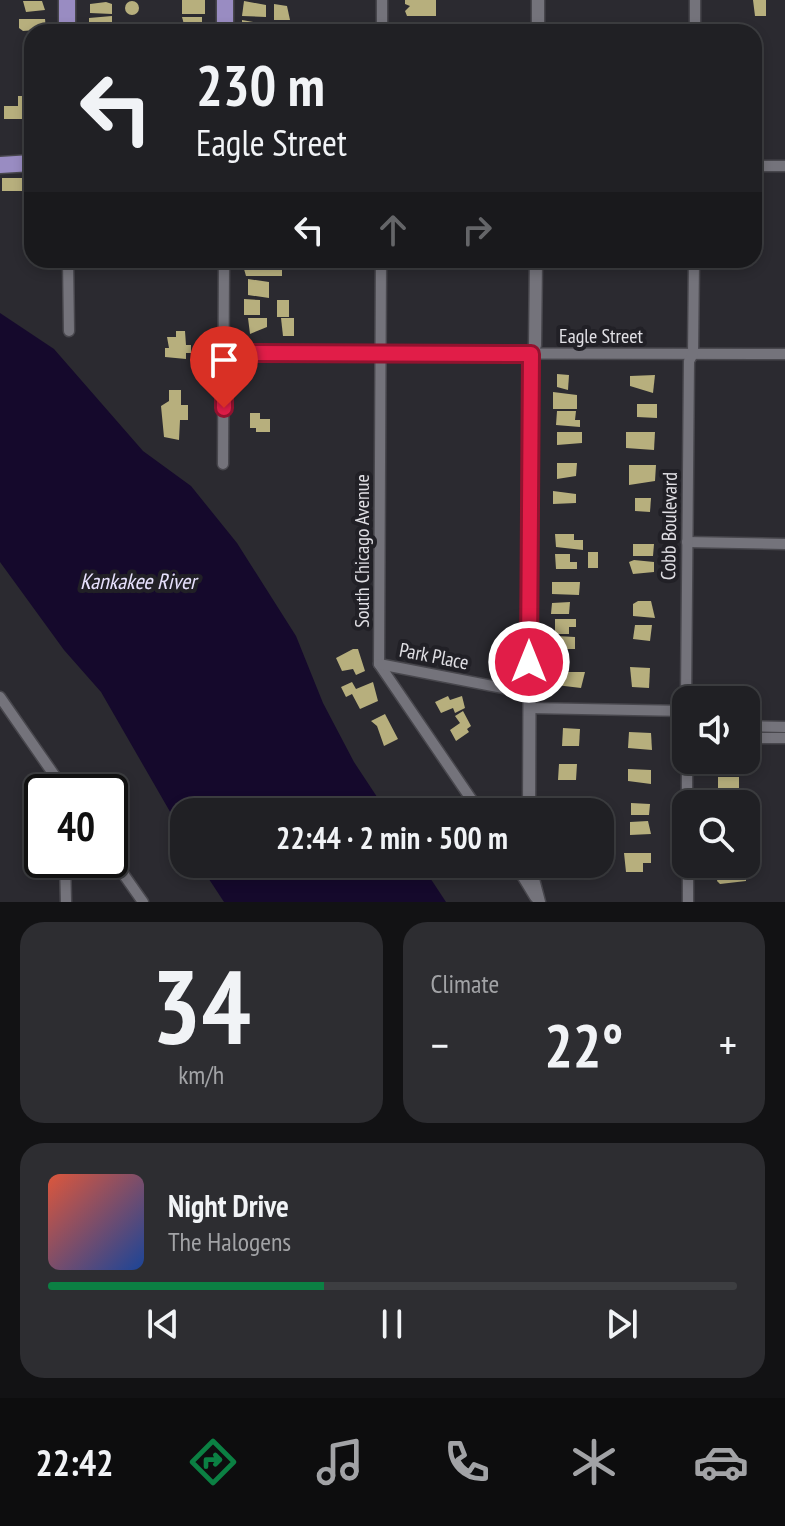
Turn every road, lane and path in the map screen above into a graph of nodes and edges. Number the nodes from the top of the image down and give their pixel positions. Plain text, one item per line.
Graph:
1 (67, 0) edge
2 (225, 0) edge
3 (382, 0) edge
4 (538, 0) edge
5 (695, 0) edge
6 (67, 24) edge
7 (225, 24) edge
8 (382, 24) edge
9 (538, 24) edge
10 (695, 24) edge
11 (0, 162) edge
12 (24, 162) edge
13 (762, 166) edge
14 (785, 166) edge
15 (68, 268) edge
16 (224, 268) edge
17 (381, 268) edge
18 (536, 268) edge
19 (694, 268) edge
20 (69, 331) dead end
21 (224, 353) junction
22 (381, 354) junction
23 (531, 354) junction
24 (693, 354) junction
25 (785, 354) edge
26 (223, 464) dead end
27 (687, 542) junction
28 (785, 544) edge
29 (379, 664) junction
30 (686, 686) edge
31 (529, 693) junction
32 (0, 697) edge
33 (529, 708) junction
34 (672, 711) edge
35 (14, 718) junction
36 (0, 719) edge
37 (760, 726) edge
38 (785, 727) edge
39 (760, 738) edge
40 (785, 738) edge
41 (52, 774) edge
42 (470, 798) edge
43 (529, 798) edge
44 (65, 878) edge
45 (126, 878) edge
46 (523, 878) edge
47 (532, 878) edge
48 (688, 878) edge
49 (66, 902) edge
50 (143, 902) edge
51 (538, 902) edge
52 (688, 902) edge

1 - 6 main road
2 - 7 main road
3 - 8 street
4 - 9 street
5 - 10 street
11 - 12 main road
13 - 14 street
15 - 20 street
16 - 21 street
17 - 22 street, South Chicago Avenue
18 - 23 street
19 - 24 street, Cobb Boulevard
21 - 22 street, Eagle Street
21 - 26 street
22 - 23 street, Eagle Street
22 - 29 street, South Chicago Avenue
23 - 24 street, Eagle Street
23 - 31 street
24 - 25 street, Eagle Street
24 - 27 street, Cobb Boulevard
27 - 28 street
27 - 30 street, Cobb Boulevard
29 - 31 street, Park Place
29 - 42 street
31 - 33 street
32 - 35 street
33 - 34 street
33 - 43 street
35 - 36 street
35 - 41 street
37 - 38 street
39 - 40 street
44 - 49 street
45 - 50 street
46 - 51 street
47 - 51 street
48 - 52 street

